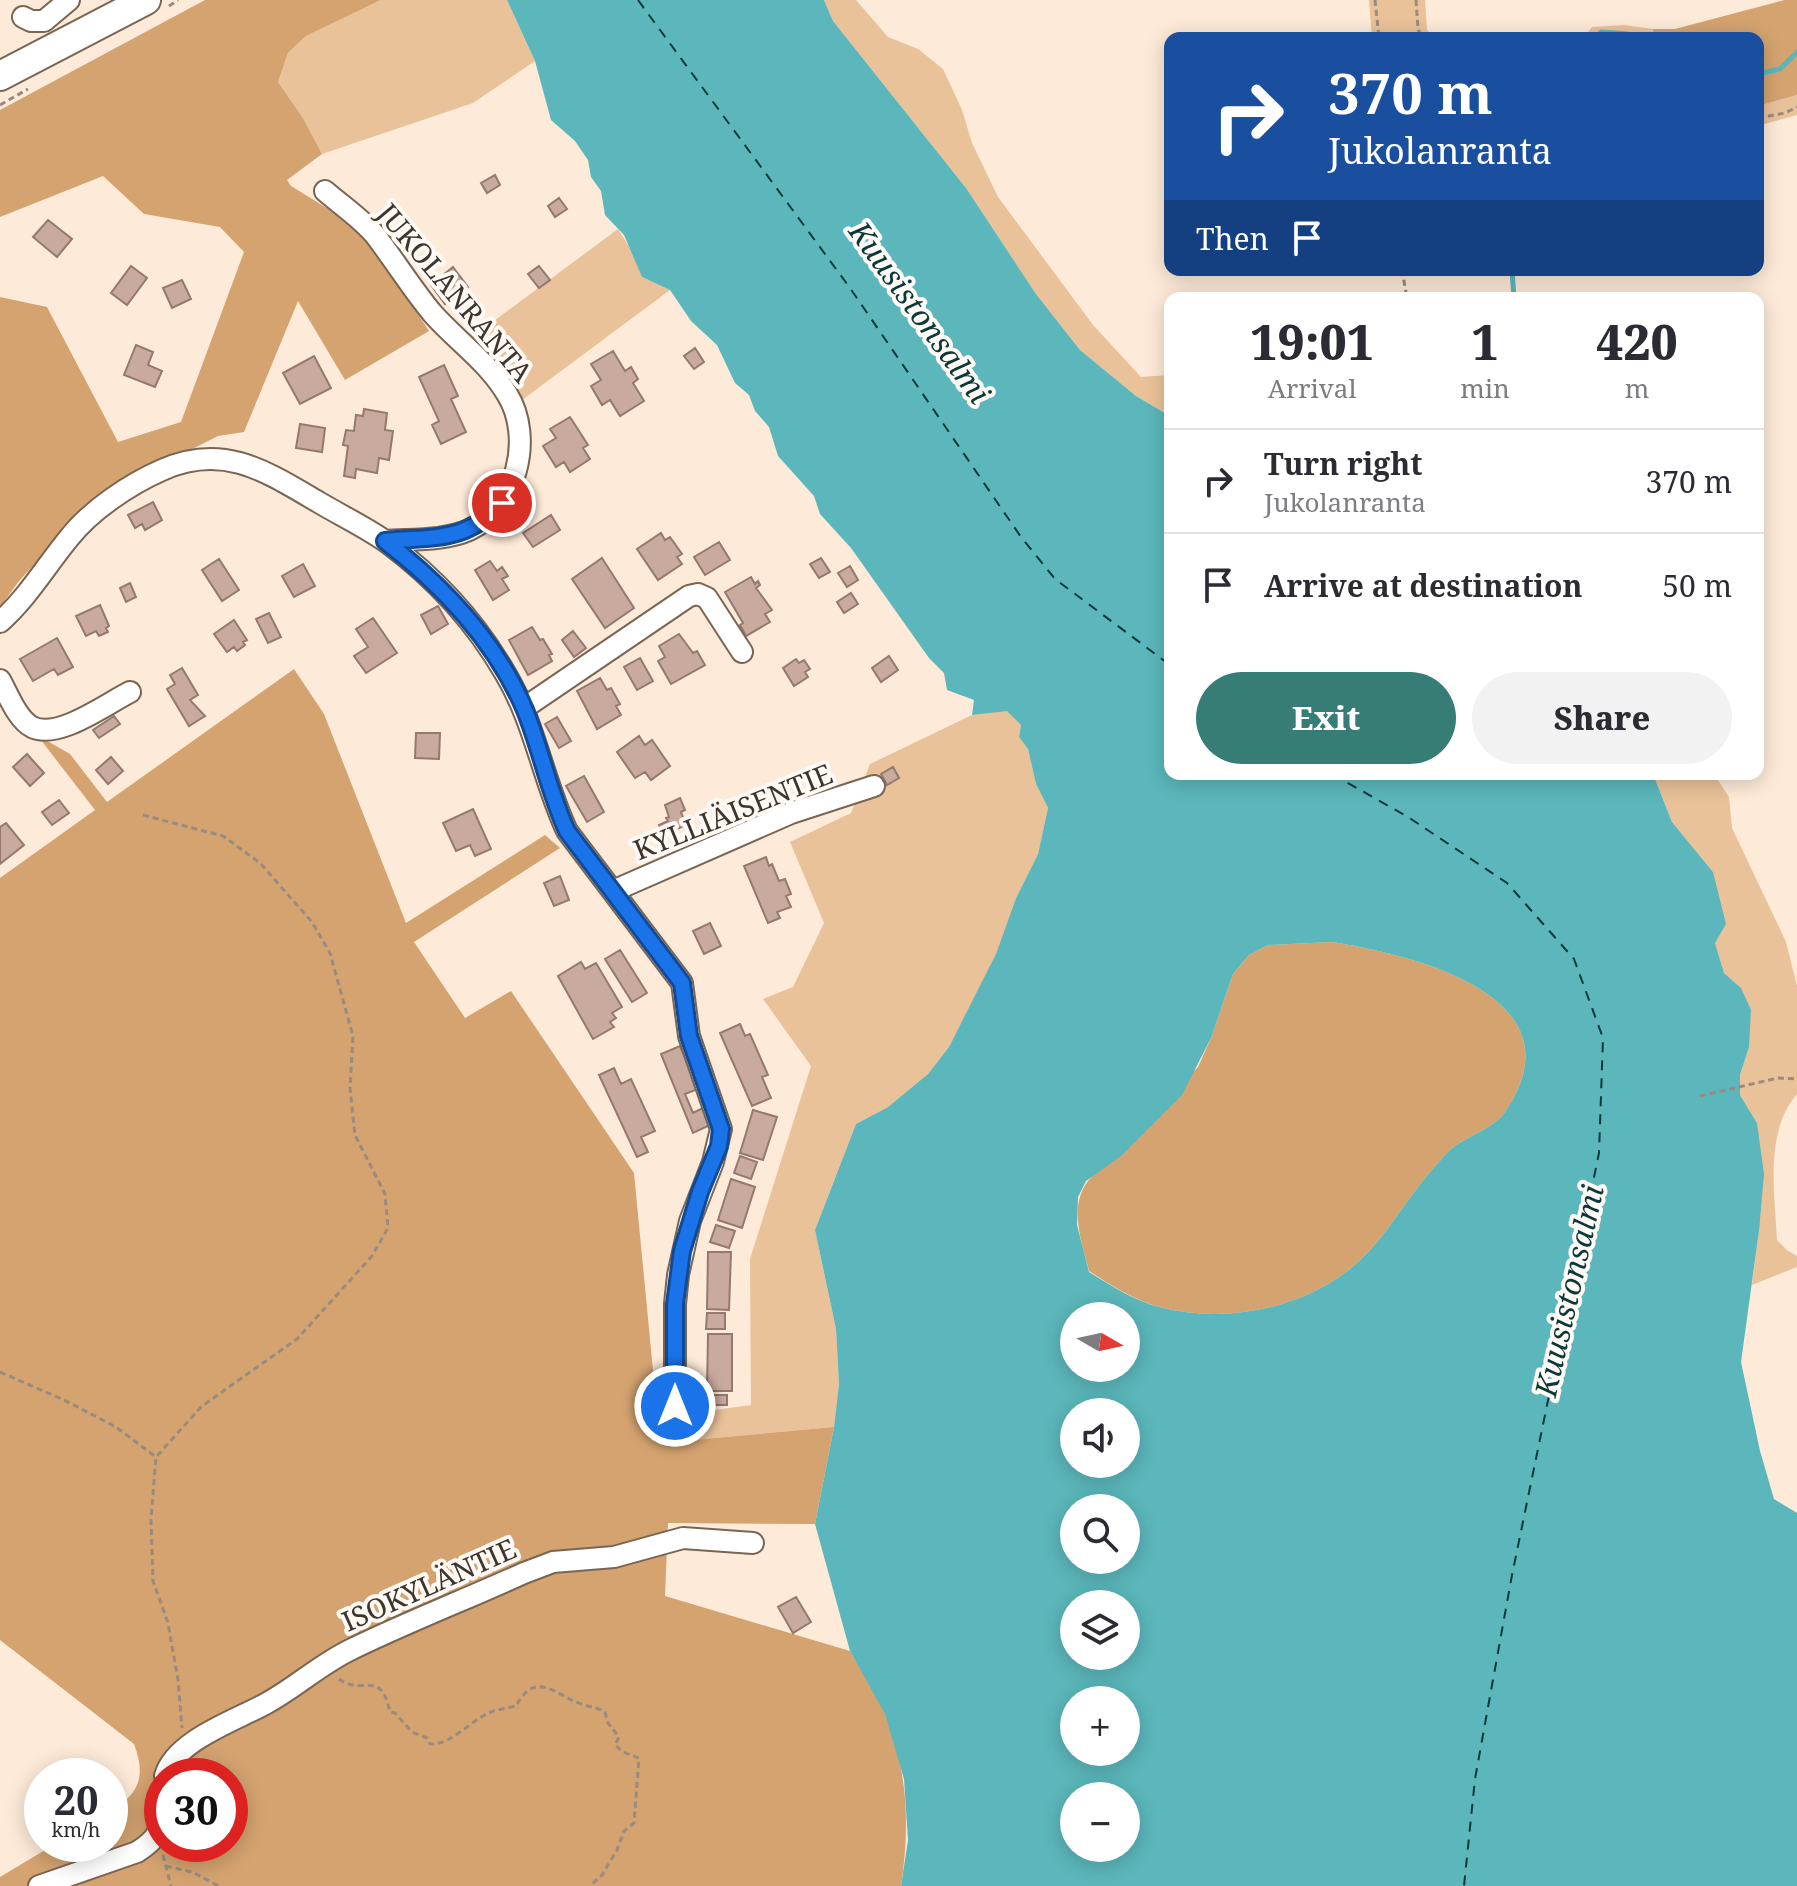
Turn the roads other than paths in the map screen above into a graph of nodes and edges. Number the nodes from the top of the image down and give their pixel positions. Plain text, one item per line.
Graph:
1 (69, 0) edge
2 (146, 0) edge
3 (23, 17) dead end
4 (0, 76) edge
5 (325, 191) dead end
6 (385, 541) junction
7 (0, 622) edge
8 (742, 652) dead end
9 (0, 680) edge
10 (130, 692) dead end
11 (524, 708) junction
12 (874, 786) dead end
13 (613, 891) junction
14 (675, 1406) dead end
15 (753, 1543) dead end
16 (177, 1758) edge
17 (144, 1846) edge
18 (39, 1886) edge

1 - 3 street
2 - 4 main road
5 - 6 street, JUKOLANRANTA
6 - 7 street, KYLLIÄISENTIE
6 - 11 street, KYLLIÄISENTIE
8 - 11 street
9 - 10 street
11 - 13 street, KYLLIÄISENTIE
12 - 13 street, KYLLIÄISENTIE
13 - 14 street, KYLLIÄISENTIE
15 - 16 street, ISOKYLÄNTIE
17 - 18 street

